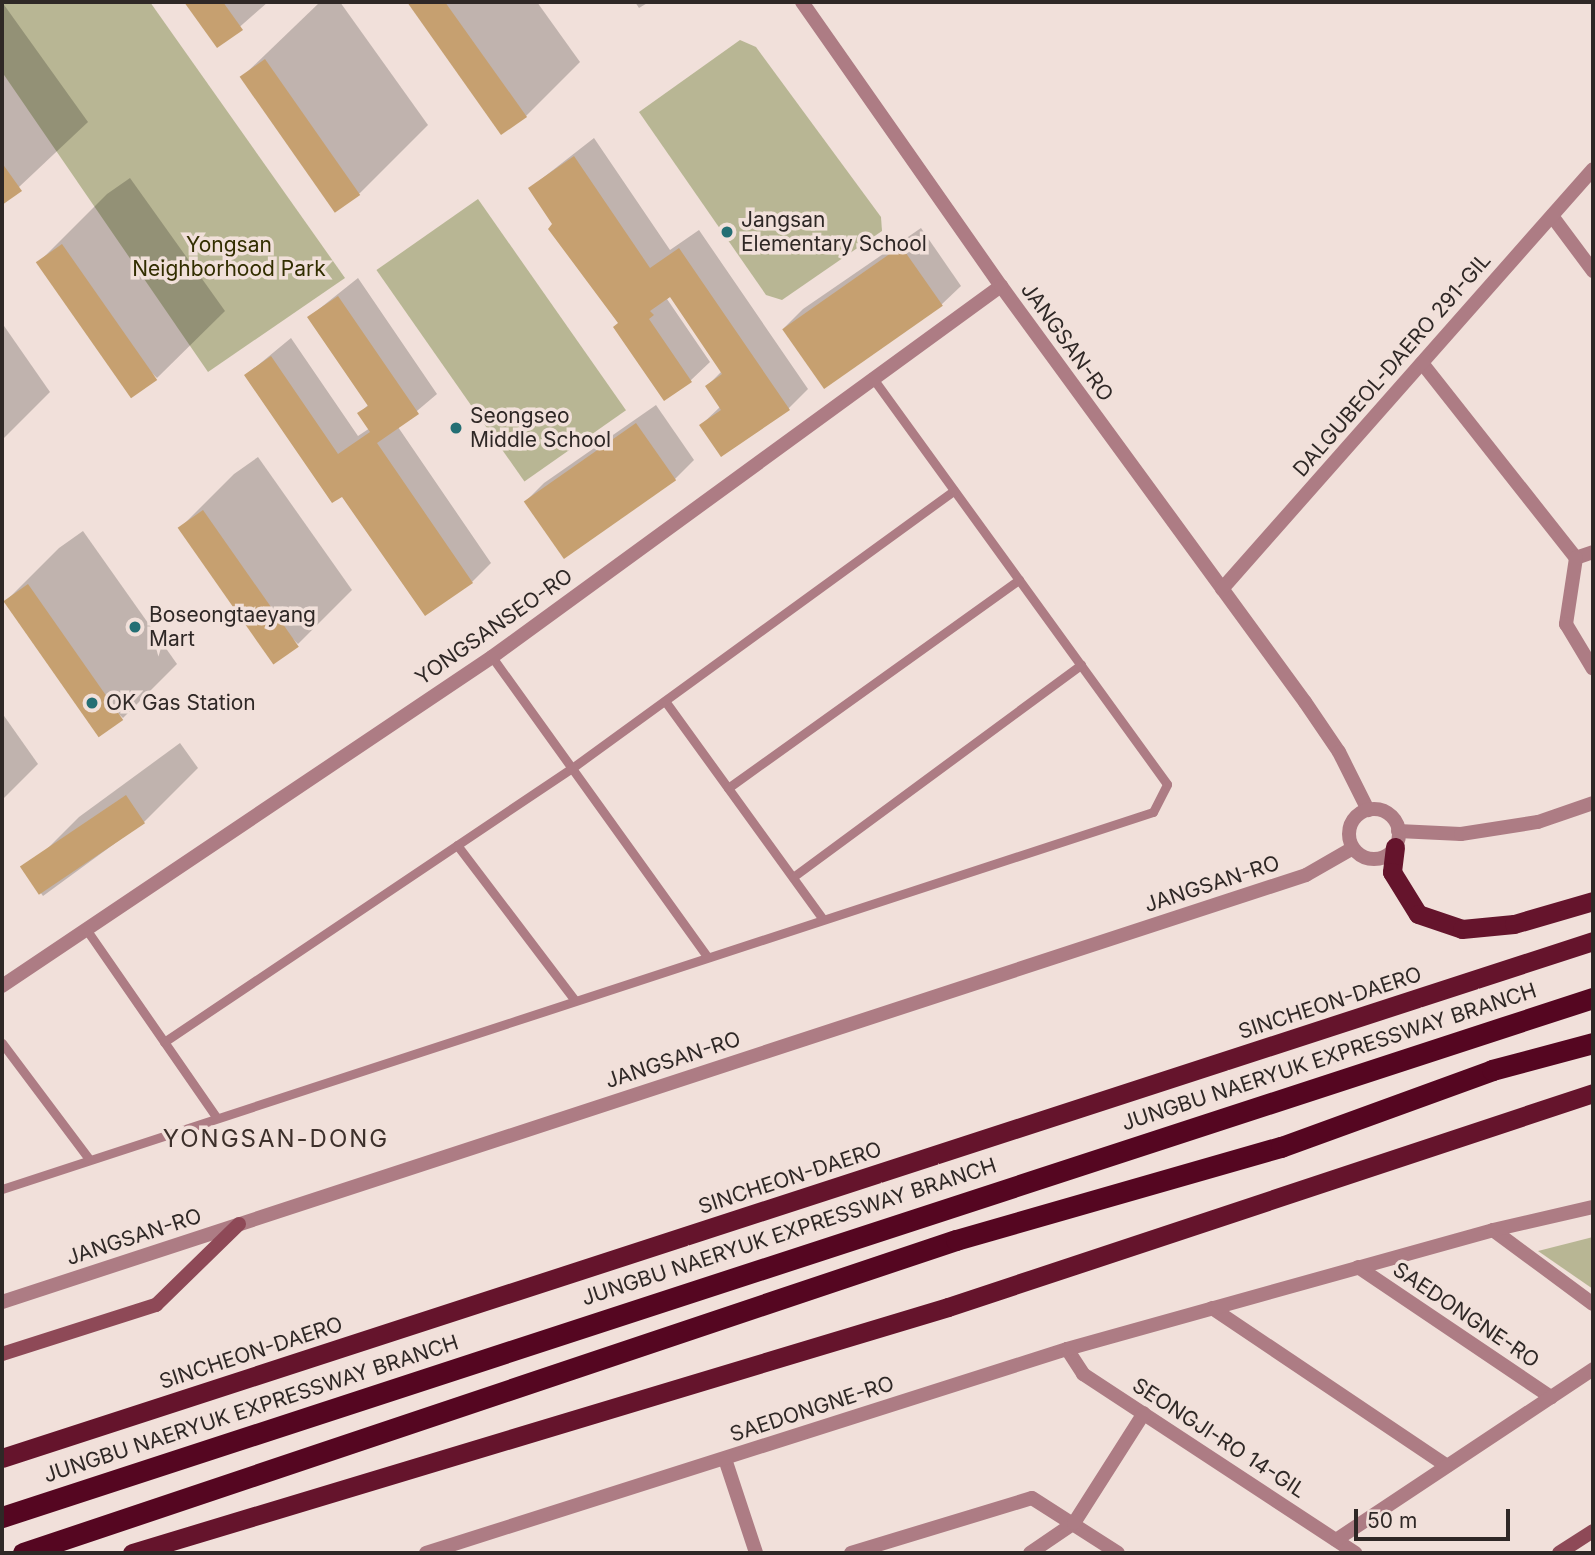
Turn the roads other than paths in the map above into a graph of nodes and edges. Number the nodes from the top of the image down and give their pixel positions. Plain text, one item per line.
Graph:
1 (802, 2) edge
2 (1593, 169) edge
3 (1552, 216) junction
4 (1593, 271) edge
5 (1001, 286) junction
6 (1422, 363) junction
7 (872, 377) junction
8 (954, 490) junction
9 (1593, 552) edge
10 (1576, 558) junction
11 (1019, 580) junction
12 (1222, 589) junction
13 (492, 657) junction
14 (1081, 665) junction
15 (1593, 669) edge
16 (665, 701) junction
17 (572, 768) junction
18 (728, 788) junction
19 (1593, 803) edge
20 (1368, 810) junction
21 (1397, 839) junction
22 (457, 845) junction
23 (1353, 848) junction
24 (793, 877) junction
25 (1593, 901) edge
26 (822, 918) junction
27 (86, 929) junction
28 (1593, 941) edge
29 (706, 955) junction
30 (2, 986) edge
31 (1593, 998) edge
32 (574, 999) junction
33 (164, 1042) junction
34 (2, 1043) edge
35 (1593, 1044) edge
36 (1593, 1093) edge
37 (216, 1117) junction
38 (89, 1159) junction
39 (2, 1189) edge
40 (1593, 1207) edge
41 (239, 1224) junction
42 (1493, 1230) junction
43 (1358, 1267) junction
44 (2, 1302) edge
45 (1593, 1304) edge
46 (1212, 1308) junction
47 (1067, 1349) junction
48 (2, 1354) edge
49 (1593, 1369) edge
50 (1551, 1397) junction
51 (1144, 1413) junction
52 (2, 1458) edge
53 (725, 1459) junction
54 (1447, 1466) junction
55 (2, 1517) edge
56 (1074, 1523) junction
57 (1593, 1531) edge
58 (1336, 1540) junction
59 (23, 1553) edge
60 (132, 1553) edge
61 (426, 1553) edge
62 (756, 1553) edge
63 (851, 1553) edge
64 (1030, 1553) edge
65 (1118, 1553) edge
66 (1356, 1553) edge
67 (1559, 1553) edge

1 - 5 street, JANGSAN-RO
2 - 3 street, DALGUBEOL-DAERO 291-GIL
3 - 4 street
3 - 6 street, DALGUBEOL-DAERO 291-GIL
5 - 7 street, YONGSANSEO-RO
5 - 12 street, JANGSAN-RO
6 - 10 street
6 - 12 street, DALGUBEOL-DAERO 291-GIL
7 - 8 lane
7 - 13 street, YONGSANSEO-RO
8 - 11 lane
8 - 16 lane
9 - 10 street
10 - 15 street
11 - 14 lane
11 - 18 lane
12 - 20 street, JANGSAN-RO
13 - 17 lane
13 - 27 street, YONGSANSEO-RO
14 - 24 lane
14 - 26 lane
16 - 17 lane
16 - 18 lane
17 - 22 lane
17 - 29 lane
18 - 24 lane
19 - 21 street
20 - 21 street
20 - 23 street
21 - 23 street
21 - 25 highway
22 - 32 lane
22 - 33 lane
23 - 41 street, JANGSAN-RO
24 - 26 lane
26 - 29 lane
27 - 30 street, YONGSANSEO-RO
27 - 33 lane
28 - 52 highway, SINCHEON-DAERO
29 - 32 lane
31 - 55 highway, JUNGBU NAERYUK EXPRESSWAY BRANCH
32 - 37 lane
33 - 37 lane
34 - 38 lane
35 - 59 highway
36 - 60 highway
37 - 38 lane
38 - 39 lane
40 - 42 street, SAEDONGNE-RO
41 - 44 street, JANGSAN-RO
41 - 48 main road
42 - 43 street, SAEDONGNE-RO
42 - 45 street
43 - 46 street, SAEDONGNE-RO
43 - 50 street, SAEDONGNE-RO
46 - 47 street, SAEDONGNE-RO
46 - 54 street
47 - 51 street, SEONGJI-RO 14-GIL
47 - 53 street, SAEDONGNE-RO
49 - 50 street
50 - 54 street
51 - 56 street
51 - 58 street, SEONGJI-RO 14-GIL
53 - 61 street, SAEDONGNE-RO
53 - 62 street
54 - 58 street
56 - 63 street
56 - 64 street
56 - 65 street
57 - 67 main road
58 - 66 street, SEONGJI-RO 14-GIL

